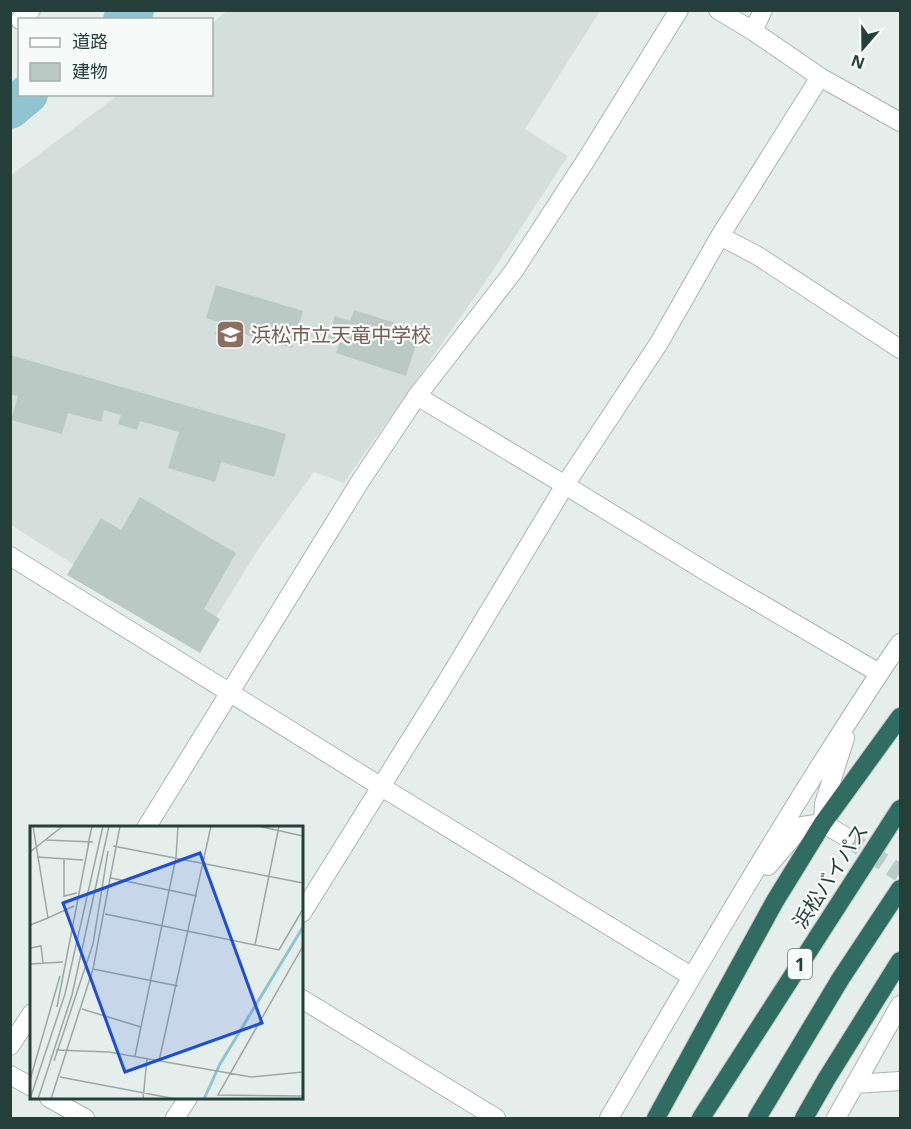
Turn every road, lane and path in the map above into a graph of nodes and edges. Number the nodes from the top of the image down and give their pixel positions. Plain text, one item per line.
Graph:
1 (679, 10) edge
2 (718, 10) edge
3 (763, 10) edge
4 (753, 31) junction
5 (820, 77) junction
6 (900, 122) edge
7 (720, 236) junction
8 (900, 349) edge
9 (417, 396) junction
10 (565, 484) junction
11 (10, 556) edge
12 (900, 643) edge
13 (879, 673) junction
14 (229, 692) junction
15 (855, 711) junction
16 (900, 717) edge
17 (380, 786) junction
18 (900, 810) edge
19 (822, 823) junction
20 (147, 826) edge
21 (846, 837) tunnel mouth
22 (900, 889) edge
23 (303, 911) edge
24 (730, 912) junction
25 (900, 961) edge
26 (691, 976) junction
27 (303, 1000) edge
28 (900, 1005) edge
29 (30, 1016) edge
30 (10, 1047) edge
31 (10, 1075) edge
32 (900, 1081) edge
33 (855, 1084) junction
34 (30, 1086) edge
35 (51, 1099) edge
36 (187, 1099) edge
37 (85, 1119) edge
38 (175, 1119) edge
39 (496, 1119) edge
40 (609, 1119) edge
41 (656, 1119) edge
42 (701, 1119) edge
43 (757, 1119) edge
44 (804, 1119) edge
45 (836, 1119) edge

1 - 9 street
2 - 4 street
3 - 4 street
4 - 5 street
5 - 6 street
5 - 7 street
7 - 8 street
7 - 10 street
9 - 10 street
9 - 14 street
10 - 13 street
10 - 17 street
11 - 14 street
12 - 13 street
13 - 15 street
14 - 17 street
14 - 20 street
15 - 19 street
15 - 24 street
16 - 19 highway
17 - 23 street
17 - 26 street
18 - 42 highway, 浜松バイパス / 1
19 - 21 street
19 - 24 street
19 - 41 highway
22 - 43 highway, 1
24 - 26 street
25 - 44 highway
26 - 40 street
27 - 39 street
28 - 33 street
29 - 30 street
31 - 34 street
32 - 33 street
33 - 45 street
35 - 37 street
36 - 38 street

